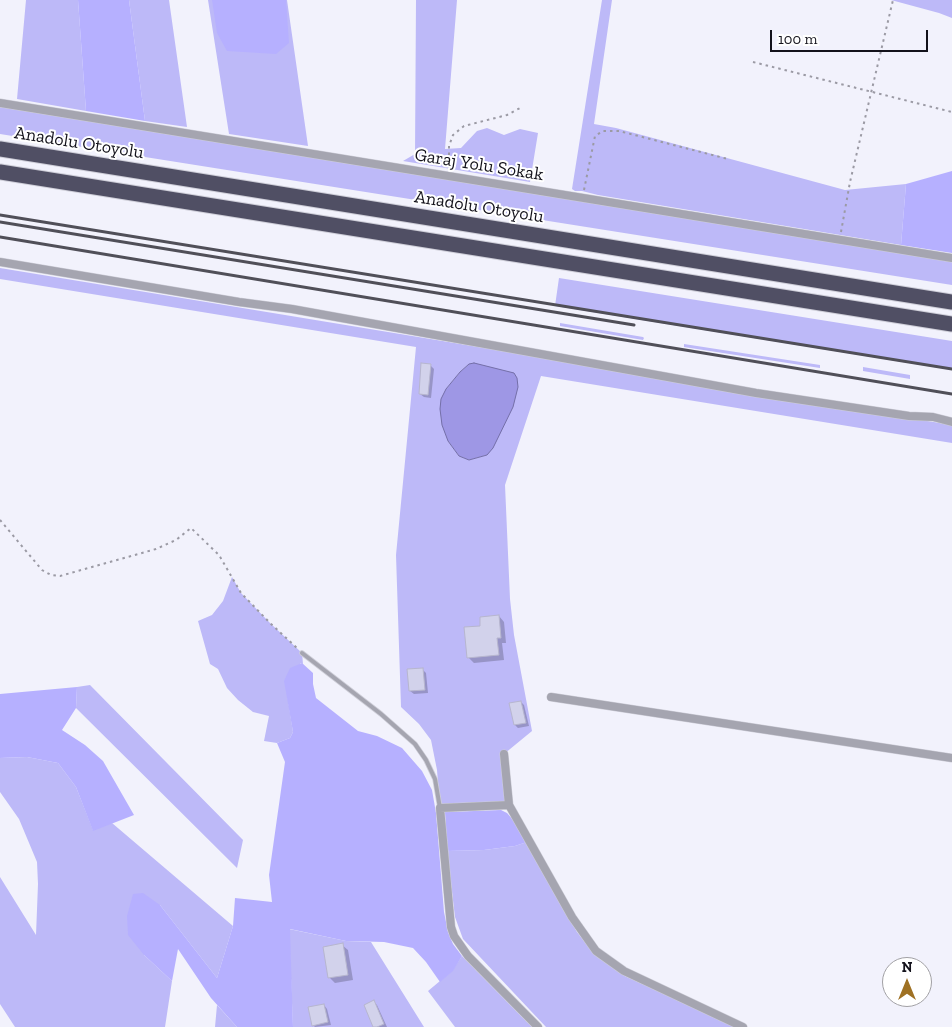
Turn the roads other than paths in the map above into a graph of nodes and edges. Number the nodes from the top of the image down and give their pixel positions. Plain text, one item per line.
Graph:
1 (0, 103) edge
2 (0, 149) edge
3 (0, 172) edge
4 (952, 258) edge
5 (0, 262) edge
6 (952, 302) edge
7 (952, 324) edge
8 (952, 422) edge
9 (302, 653) road end
10 (551, 697) dead end
11 (504, 754) dead end
12 (952, 758) edge
13 (509, 805) junction
14 (440, 808) junction
15 (538, 1027) edge
16 (743, 1027) edge

1 - 4 street, Garaj Yolu Sokak
2 - 6 highway, Anadolu Otoyolu
3 - 7 highway
5 - 8 street
9 - 14 lane
10 - 12 street
11 - 13 street
13 - 14 street
13 - 16 street
14 - 15 street

